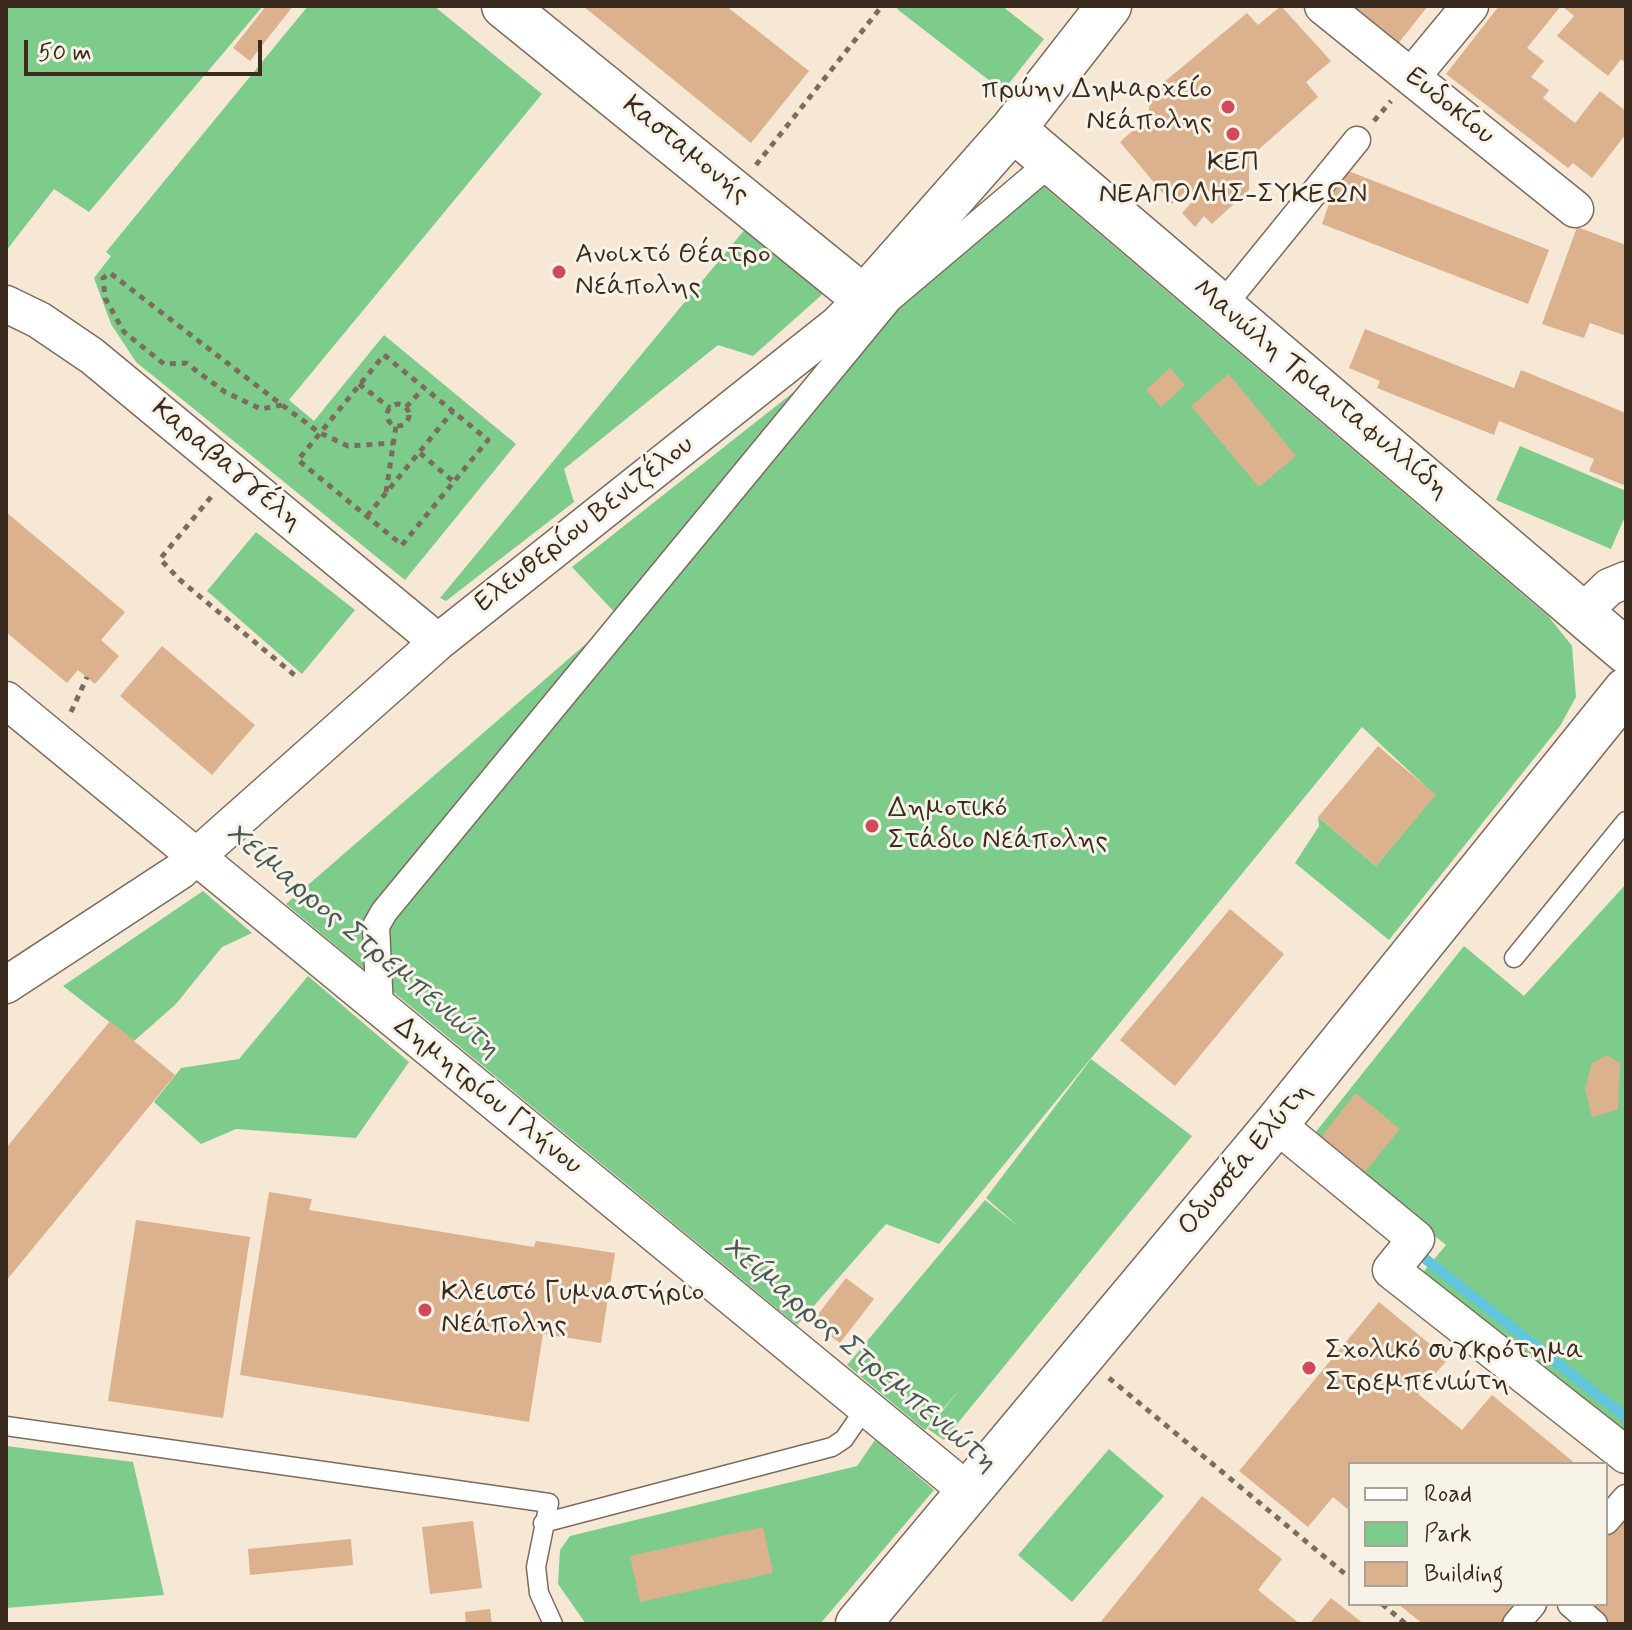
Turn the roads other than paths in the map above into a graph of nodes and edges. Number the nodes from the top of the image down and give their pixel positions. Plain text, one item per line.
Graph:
1 (504, 6) edge
2 (1109, 6) edge
3 (1323, 6) edge
4 (1470, 6) edge
5 (1412, 76) junction
6 (1013, 129) junction
7 (1357, 140) road end
8 (1051, 162) junction
9 (1575, 209) dead end
10 (864, 298) junction
11 (6, 304) edge
12 (1222, 306) junction
13 (1626, 580) edge
14 (1582, 613) junction
15 (438, 642) junction
16 (1626, 651) edge
17 (1624, 696) edge
18 (6, 700) edge
19 (1626, 821) edge
20 (196, 858) junction
21 (1514, 958) dead end
22 (8, 979) edge
23 (380, 1009) junction
24 (1276, 1124) junction
25 (866, 1407) junction
26 (6, 1426) edge
27 (1626, 1455) edge
28 (970, 1493) junction
29 (1626, 1498) edge
30 (1608, 1519) edge
31 (543, 1523) junction
32 (1531, 1606) edge
33 (1573, 1606) edge
34 (553, 1624) edge
35 (858, 1624) edge
36 (1516, 1624) edge
37 (1594, 1624) edge

1 - 10 street, Κασταμονής
2 - 6 street, Ελευθερίου Βενιζέλου
3 - 5 street, Ευδοκίου
4 - 5 street
5 - 9 street, Ευδοκίου
6 - 8 street, Μανώλη Τριανταφυλλίδη
6 - 10 street, Ελευθερίου Βενιζέλου
7 - 12 street
8 - 12 street, Μανώλη Τριανταφυλλίδη
8 - 23 street
10 - 15 street, Ελευθερίου Βενιζέλου
11 - 15 street, Καραβαγγέλη
12 - 14 street, Μανώλη Τριανταφυλλίδη
13 - 14 street
14 - 16 street, Μανώλη Τριανταφυλλίδη
15 - 20 street, Ελευθερίου Βενιζέλου
17 - 24 street, Οδυσσέα Ελύτη
18 - 20 street, Δημητρίου Γλήνου
19 - 21 lane
20 - 22 street, Ελευθερίου Βενιζέλου
20 - 23 street, Δημητρίου Γλήνου
23 - 25 street, Δημητρίου Γλήνου
24 - 27 street
24 - 28 street, Οδυσσέα Ελύτη
25 - 28 street, Δημητρίου Γλήνου
25 - 31 lane
26 - 31 lane
28 - 35 street, Οδυσσέα Ελύτη
29 - 30 street
31 - 34 lane
32 - 36 street
33 - 37 street

